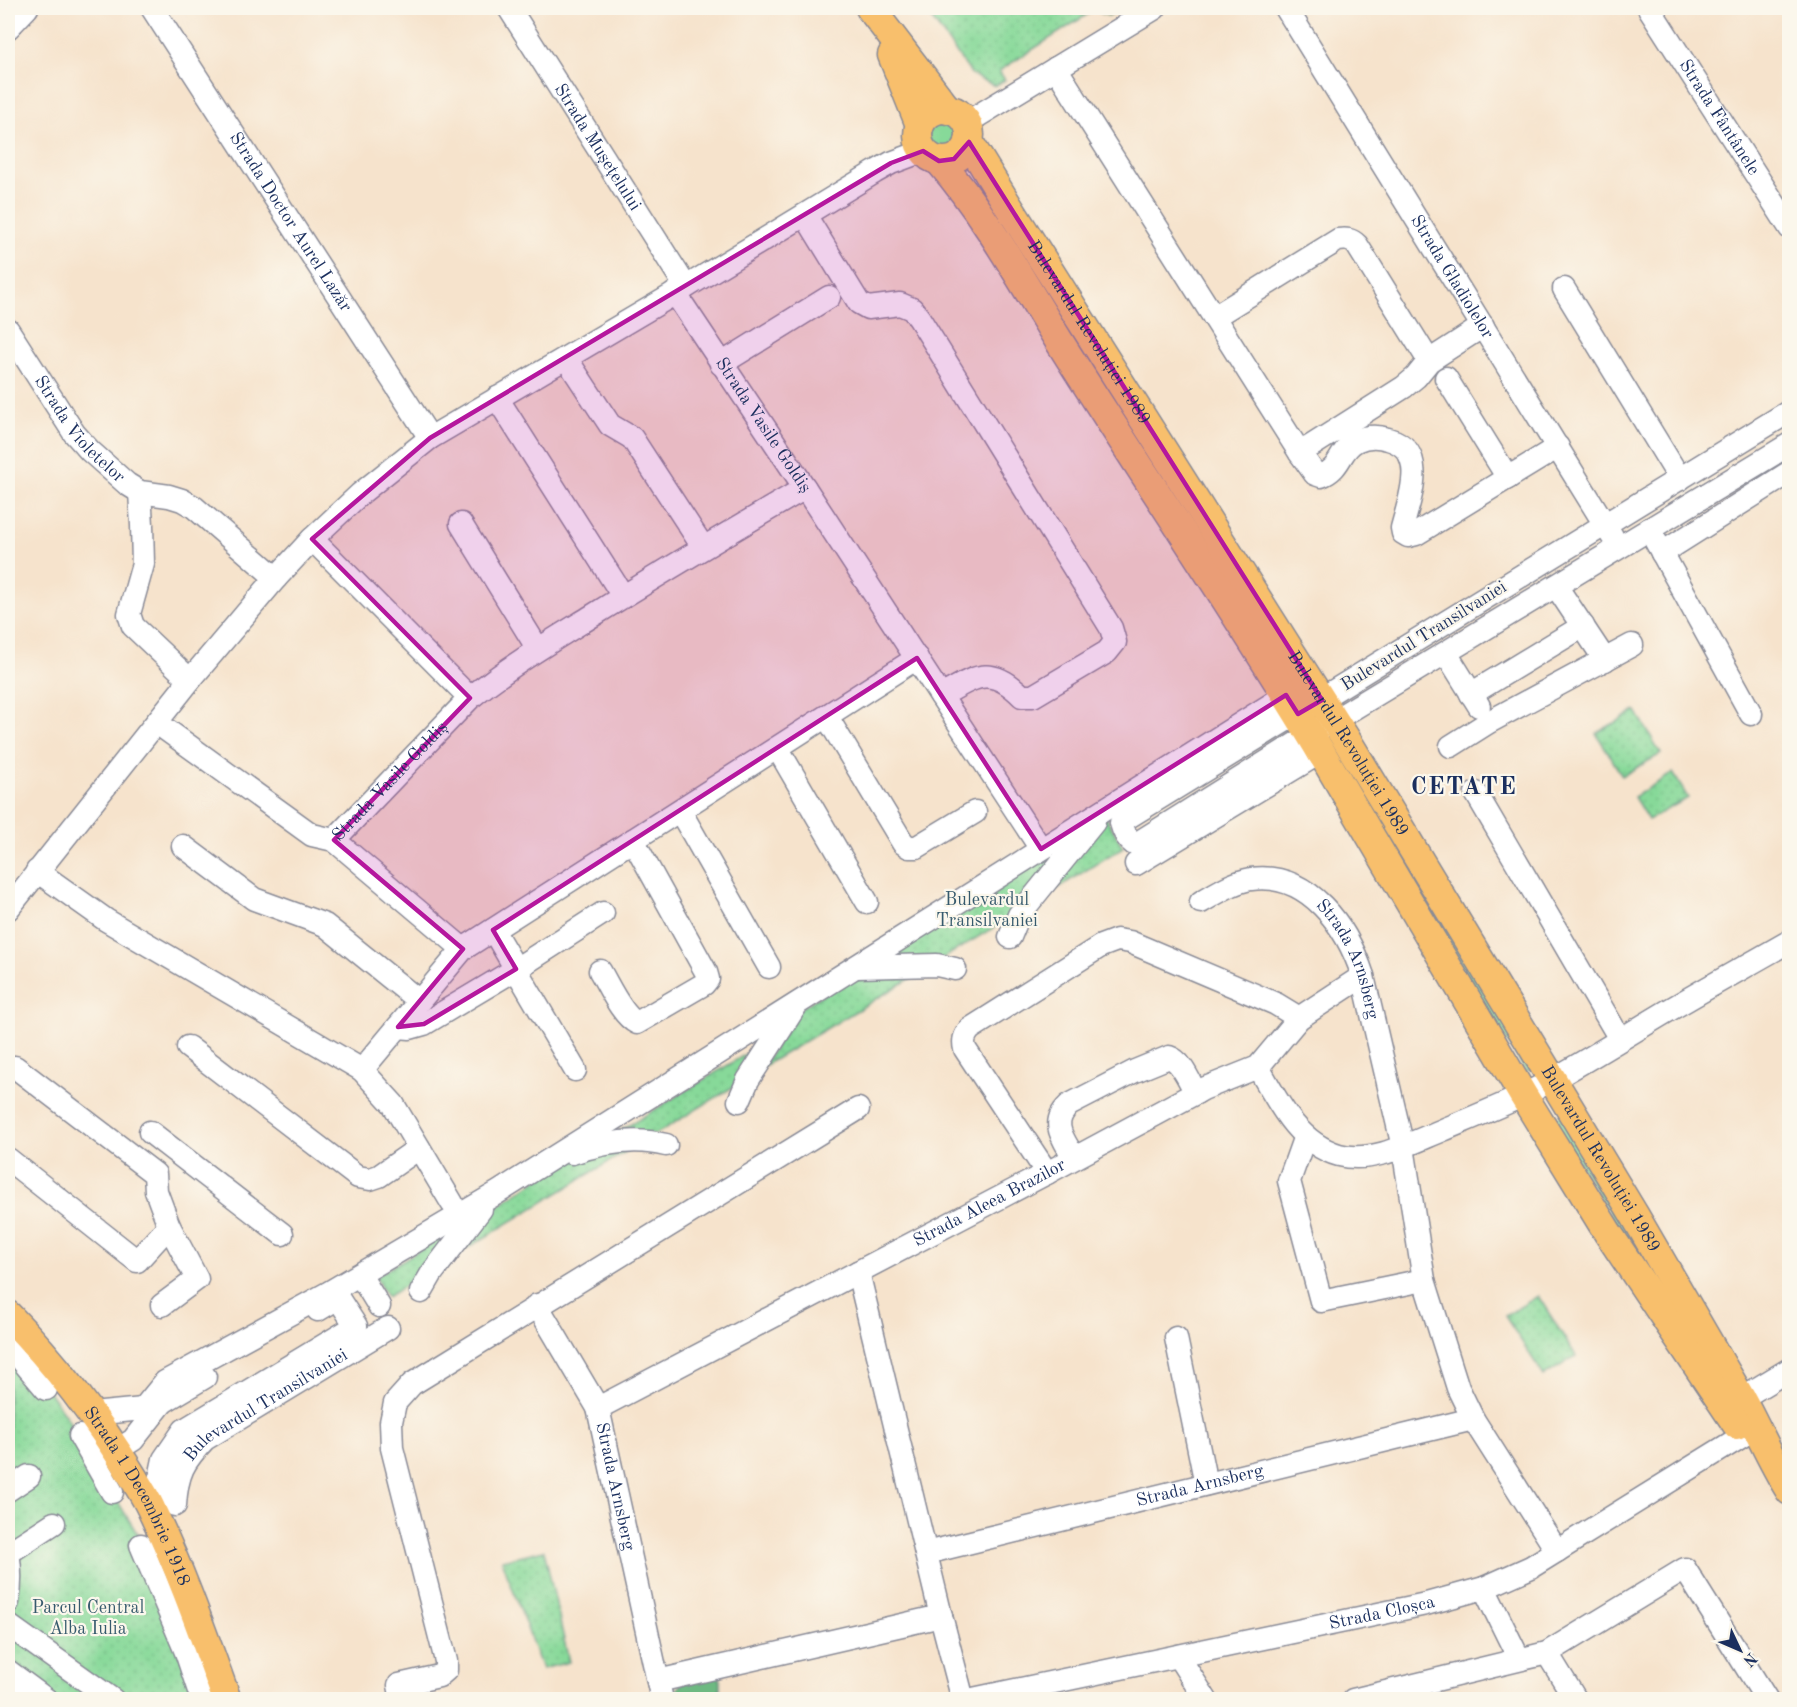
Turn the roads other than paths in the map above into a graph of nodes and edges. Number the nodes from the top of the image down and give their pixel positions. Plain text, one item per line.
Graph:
1 (27, 8) edge
2 (152, 8) edge
3 (510, 8) edge
4 (1155, 8) edge
5 (1286, 8) edge
6 (1648, 8) edge
7 (873, 12) edge
8 (8, 28) edge
9 (1056, 68) junction
10 (961, 125) junction
11 (927, 145) junction
12 (805, 215) junction
13 (1790, 228) edge
14 (1564, 289) dead end
15 (680, 290) junction
16 (829, 297) dead end
17 (1214, 318) junction
18 (1483, 326) junction
19 (8, 330) edge
20 (566, 358) junction
21 (1429, 361) junction
22 (721, 364) junction
23 (1446, 378) dead end
24 (497, 398) junction
25 (1790, 411) edge
26 (430, 438) junction
27 (1790, 444) edge
28 (1558, 447) junction
29 (1300, 453) junction
30 (1790, 472) edge
31 (1508, 478) junction
32 (1680, 478) junction
33 (805, 488) junction
34 (140, 492) junction
35 (461, 524) dead end
36 (1605, 524) junction
37 (1649, 529) junction
38 (312, 539) junction
39 (703, 547) junction
40 (1619, 548) junction
41 (1662, 553) junction
42 (276, 578) junction
43 (1556, 586) junction
44 (623, 596) junction
45 (1583, 626) junction
46 (1632, 645) dead end
47 (538, 649) junction
48 (1446, 653) junction
49 (917, 658) junction
50 (1605, 660) junction
51 (190, 680) junction
52 (1472, 694) junction
53 (941, 696) junction
54 (470, 698) junction
55 (1751, 714) dead end
56 (827, 717) junction
57 (1489, 722) junction
58 (156, 723) junction
59 (1313, 724) junction
60 (1451, 746) dead end
61 (778, 749) junction
62 (1476, 794) dead end
63 (1105, 808) junction
64 (680, 811) junction
65 (975, 812) dead end
66 (334, 840) junction
67 (633, 840) junction
68 (183, 846) dead end
69 (1041, 849) junction
70 (1136, 864) dead end
71 (37, 871) junction
72 (867, 902) dead end
73 (1202, 902) dead end
74 (8, 909) edge
75 (603, 913) dead end
76 (493, 930) junction
77 (1010, 937) dead end
78 (1790, 941) edge
79 (463, 949) junction
80 (769, 967) dead end
81 (854, 967) junction
82 (516, 969) junction
83 (956, 969) dead end
84 (600, 971) dead end
85 (1363, 976) junction
86 (419, 1001) junction
87 (799, 1002) junction
88 (1299, 1018) junction
89 (398, 1027) junction
90 (1620, 1039) junction
91 (188, 1047) dead end
92 (8, 1067) edge
93 (1258, 1067) junction
94 (362, 1070) junction
95 (575, 1070) dead end
96 (1551, 1079) junction
97 (1196, 1093) junction
98 (1523, 1095) junction
99 (739, 1101) dead end
100 (858, 1109) dead end
101 (150, 1132) dead end
102 (1305, 1136) junction
103 (666, 1145) dead end
104 (1403, 1147) junction
105 (419, 1148) junction
106 (174, 1151) junction
107 (1074, 1158) junction
108 (8, 1159) edge
109 (548, 1161) junction
110 (1047, 1173) junction
111 (155, 1174) junction
112 (497, 1193) junction
113 (452, 1203) dead end
114 (169, 1226) junction
115 (282, 1234) dead end
116 (858, 1272) junction
117 (360, 1275) junction
118 (1424, 1280) junction
119 (421, 1292) dead end
120 (162, 1305) dead end
121 (537, 1305) junction
122 (379, 1306) dead end
123 (8, 1315) edge
124 (388, 1329) dead end
125 (1176, 1338) dead end
126 (8, 1344) edge
127 (1790, 1369) edge
128 (46, 1389) dead end
129 (1733, 1403) junction
130 (153, 1405) junction
131 (598, 1408) junction
132 (1473, 1419) junction
133 (86, 1425) junction
134 (184, 1430) junction
135 (1751, 1431) junction
136 (125, 1445) junction
137 (29, 1476) dead end
138 (1206, 1484) junction
139 (8, 1490) edge
140 (1790, 1491) edge
141 (112, 1492) dead end
142 (164, 1508) junction
143 (54, 1523) dead end
144 (141, 1545) dead end
145 (1557, 1551) junction
146 (8, 1553) edge
147 (926, 1553) junction
148 (1484, 1588) junction
149 (8, 1602) edge
150 (941, 1616) junction
151 (8, 1625) edge
152 (1547, 1653) junction
153 (1178, 1656) junction
154 (1519, 1659) junction
155 (8, 1671) edge
156 (660, 1690) edge
157 (47, 1700) edge
158 (113, 1700) edge
159 (126, 1700) edge
160 (133, 1700) edge
161 (202, 1700) edge
162 (227, 1700) edge
163 (402, 1700) edge
164 (963, 1700) edge
165 (968, 1700) edge
166 (1206, 1700) edge
167 (1353, 1700) edge
168 (1576, 1700) edge
169 (1767, 1700) edge

1 - 8 street
2 - 26 street, Strada Doctor Aurel Lazăr
3 - 15 street, Strada Mușețelului
4 - 9 street
5 - 18 street, Strada Gladiolelor
6 - 13 street, Strada Fântânele
7 - 10 main road, Bulevardul Revoluției 1989
7 - 11 main road, Bulevardul Revoluției 1989
9 - 10 street
9 - 17 street
10 - 11 main road
10 - 11 main road
10 - 59 main road, Bulevardul Revoluției 1989
11 - 12 street
11 - 59 main road, Bulevardul Revoluției 1989
12 - 15 street
12 - 53 street
14 - 32 street
15 - 20 street
15 - 22 street, Strada Vasile Goldiș
16 - 22 street
17 - 21 street
17 - 29 street
18 - 21 street
18 - 28 street, Strada Gladiolelor
19 - 34 street, Strada Violetelor
20 - 24 street
20 - 39 street
21 - 29 street
22 - 33 street, Strada Vasile Goldiș
23 - 31 street
24 - 26 street
24 - 44 street
25 - 32 street, Bulevardul Transilvaniei
26 - 38 street
27 - 37 street, Bulevardul Transilvaniei
28 - 31 street
28 - 36 street, Strada Gladiolelor
29 - 31 street
30 - 41 street
32 - 36 street, Bulevardul Transilvaniei
33 - 39 street, Strada Vasile Goldiș
33 - 49 street
34 - 42 street, Strada Violetelor
34 - 51 street, Strada Violetelor
35 - 47 street
36 - 40 street, Strada Gladiolelor
36 - 59 street, Bulevardul Transilvaniei
37 - 40 street, Bulevardul Transilvaniei
37 - 41 street
38 - 42 street
38 - 54 street
39 - 44 street, Strada Vasile Goldiș
40 - 43 street, Bulevardul Transilvaniei
41 - 55 street
42 - 51 street
43 - 45 street
43 - 48 street, Bulevardul Transilvaniei
44 - 47 street, Strada Vasile Goldiș
45 - 50 street
45 - 52 street
46 - 50 street
47 - 54 street, Strada Vasile Goldiș
48 - 52 street
48 - 59 street, Bulevardul Transilvaniei
49 - 53 street
49 - 56 street
50 - 57 street
51 - 58 street
52 - 57 street
53 - 69 street
54 - 66 street, Strada Vasile Goldiș
56 - 61 street
56 - 65 street
57 - 60 street
58 - 66 street, Strada Vasile Goldiș
58 - 71 street
59 - 59 street, Bulevardul Transilvaniei
59 - 63 street, Bulevardul Transilvaniei
59 - 70 street, Bulevardul Transilvaniei
59 - 96 main road, Bulevardul Revoluției 1989
59 - 98 main road, Bulevardul Revoluției 1989
61 - 64 street
61 - 72 street
62 - 90 street
63 - 69 street, Bulevardul Transilvaniei
63 - 77 street, Bulevardul Transilvaniei
64 - 67 street
64 - 80 street
66 - 79 street
67 - 76 street
67 - 84 street
68 - 86 street
69 - 81 street, Bulevardul Transilvaniei
71 - 74 street
71 - 94 street
73 - 85 street, Strada Arnsberg
75 - 82 street
76 - 79 street
76 - 82 street
78 - 90 street
79 - 86 street
81 - 83 street
81 - 87 street, Bulevardul Transilvaniei
82 - 89 street
82 - 95 street
85 - 88 street, Strada Aleea Brazilor
85 - 104 street, Strada Arnsberg
86 - 89 street
87 - 99 street, Bulevardul Transilvaniei
87 - 109 street, Bulevardul Transilvaniei
88 - 93 street, Strada Aleea Brazilor
88 - 110 street
89 - 94 street
90 - 96 street
91 - 105 street
92 - 111 street
93 - 97 street, Strada Aleea Brazilor
93 - 102 street
94 - 105 street
96 - 98 street
96 - 129 main road, Bulevardul Revoluției 1989
97 - 107 street, Strada Aleea Brazilor
97 - 107 street
98 - 104 street
98 - 129 main road, Bulevardul Revoluției 1989
100 - 121 street
101 - 106 street
102 - 104 street
102 - 118 street
103 - 109 street, Bulevardul Transilvaniei
104 - 118 street, Strada Arnsberg
105 - 113 street
106 - 111 street
106 - 115 street
107 - 110 street, Strada Aleea Brazilor
108 - 114 street
109 - 112 street, Bulevardul Transilvaniei
110 - 116 street, Strada Aleea Brazilor
111 - 114 street
112 - 117 street, Bulevardul Transilvaniei
112 - 119 street, Bulevardul Transilvaniei
114 - 120 street
116 - 131 street, Strada Aleea Brazilor
116 - 147 street
117 - 122 street
117 - 130 street, Bulevardul Transilvaniei
118 - 132 street, Strada Arnsberg
121 - 131 street, Strada Arnsberg
121 - 163 street
123 - 133 main road, Strada 1 Decembrie 1918
124 - 142 street, Bulevardul Transilvaniei
125 - 138 street
126 - 128 street
127 - 129 street
129 - 135 main road, Bulevardul Revoluției 1989
130 - 133 street, Bulevardul Transilvaniei
130 - 134 street, Bulevardul Transilvaniei
130 - 136 street, Bulevardul Transilvaniei
131 - 156 street, Strada Arnsberg
132 - 138 street, Strada Arnsberg
132 - 145 street, Strada Arnsberg
133 - 136 main road, Strada 1 Decembrie 1918
133 - 141 street
134 - 136 street, Bulevardul Transilvaniei
134 - 142 street, Bulevardul Transilvaniei
135 - 140 main road, Bulevardul Revoluției 1989
135 - 145 street, Strada Cloșca
136 - 142 main road, Strada 1 Decembrie 1918
137 - 139 street
138 - 147 street, Strada Arnsberg
142 - 162 main road, Strada 1 Decembrie 1918
143 - 146 street
144 - 161 street
145 - 148 street, Strada Cloșca
146 - 149 street
147 - 150 street
148 - 153 street, Strada Cloșca
148 - 154 street
150 - 156 street, Strada Arnsberg
150 - 164 street
151 - 158 street
152 - 154 street
152 - 168 street
152 - 169 street
153 - 165 street, Strada Cloșca
153 - 166 street
154 - 167 street
155 - 157 street
159 - 160 street

